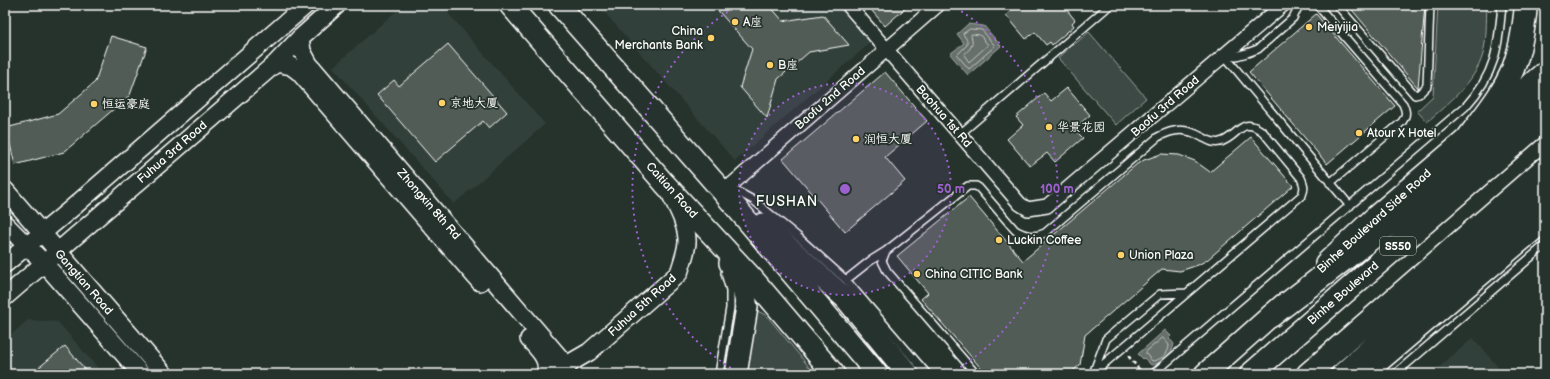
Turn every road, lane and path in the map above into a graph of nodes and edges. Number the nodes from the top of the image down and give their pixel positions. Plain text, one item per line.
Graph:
1 (306, 5) edge
2 (337, 5) edge
3 (510, 5) edge
4 (560, 5) edge
5 (848, 5) edge
6 (938, 5) edge
7 (1110, 5) edge
8 (1283, 5) edge
9 (1299, 5) edge
10 (1317, 5) edge
11 (1337, 5) edge
12 (1430, 5) edge
13 (1502, 5) edge
14 (1526, 5) edge
15 (300, 38) junction
16 (887, 49) junction
17 (1224, 55) junction
18 (276, 62) junction
19 (1545, 72) edge
20 (1545, 94) edge
21 (1545, 118) edge
22 (960, 134) junction
23 (1467, 139) junction
24 (1545, 168) edge
25 (664, 183) junction
26 (1330, 183) junction
27 (5, 190) edge
28 (722, 192) junction
29 (1545, 193) edge
30 (1047, 206) joint
31 (1350, 206) junction
32 (1545, 220) edge
33 (5, 224) edge
34 (42, 234) junction
35 (720, 243) junction
36 (1545, 245) edge
37 (26, 246) junction
38 (886, 251) junction
39 (58, 252) junction
40 (870, 261) junction
41 (44, 263) junction
42 (5, 264) edge
43 (884, 266) junction
44 (846, 280) junction
45 (1188, 293) junction
46 (5, 297) edge
47 (1271, 316) junction
48 (891, 331) junction
49 (1143, 331) junction
50 (884, 336) dead end
51 (567, 370) edge
52 (141, 374) edge
53 (164, 374) edge
54 (545, 374) edge
55 (549, 374) edge
56 (719, 374) edge
57 (736, 374) edge
58 (834, 374) edge
59 (876, 374) edge
60 (908, 374) edge
61 (927, 374) edge
62 (976, 374) edge
63 (1092, 374) edge
64 (1143, 374) edge
65 (1153, 374) edge
66 (1205, 374) edge
67 (1250, 374) edge
68 (1308, 374) edge
69 (1343, 374) edge
70 (1364, 374) edge
71 (1395, 374) edge

1 - 34 street, Fuhua 3rd Road
2 - 15 street, Fuhua 3rd Road
3 - 25 main road, Caitian Road
4 - 28 main road
5 - 16 street, Baohua 1st Rd
6 - 16 street, Baofu 2nd Road
7 - 22 lane
8 - 17 street, Baofu 3rd Road
9 - 17 lane
10 - 26 lane
11 - 12 lane
13 - 31 lane
14 - 23 highway
15 - 18 street, Fuhua 3rd Road
15 - 51 street, Zhongxin 8th Rd
16 - 22 street, Baohua 1st Rd
16 - 28 street, Baofu 2nd Road
17 - 26 lane
17 - 30 street, Baofu 3rd Road
18 - 39 street, Fuhua 3rd Road
18 - 54 street, Zhongxin 8th Rd
19 - 23 main road, Binhe Boulevard Side Road
20 - 47 highway
21 - 67 highway, Binhe Boulevard / S550
22 - 30 street, Baohua 1st Rd
23 - 47 main road, Binhe Boulevard Side Road
24 - 68 highway
25 - 35 main road, Caitian Road
25 - 51 street, Fuhua 5th Road
26 - 31 lane
27 - 34 street, Gangtian Road
28 - 44 lane
28 - 59 main road
28 - 60 main road
29 - 69 highway
31 - 65 lane
32 - 70 main road
33 - 37 street, Gangtian Road
34 - 37 street, Fuhua 3rd Road
34 - 39 street, Gangtian Road
35 - 56 lane
35 - 57 main road
35 - 58 main road, Caitian Road
36 - 71 lane
37 - 41 street, Gangtian Road
37 - 42 street, Fuhua 3rd Road
38 - 40 lane
38 - 43 lane
38 - 45 lane
39 - 41 street, Fuhua 3rd Road
39 - 53 street, Gangtian Road
40 - 43 lane
40 - 44 lane
41 - 46 street, Fuhua 3rd Road
41 - 52 street, Gangtian Road
43 - 62 lane
44 - 48 lane
45 - 49 lane
45 - 63 lane
47 - 66 main road, Binhe Boulevard Side Road
48 - 50 lane
48 - 61 lane
49 - 63 lane
49 - 64 path
51 - 55 street, Fuhua 5th Road

